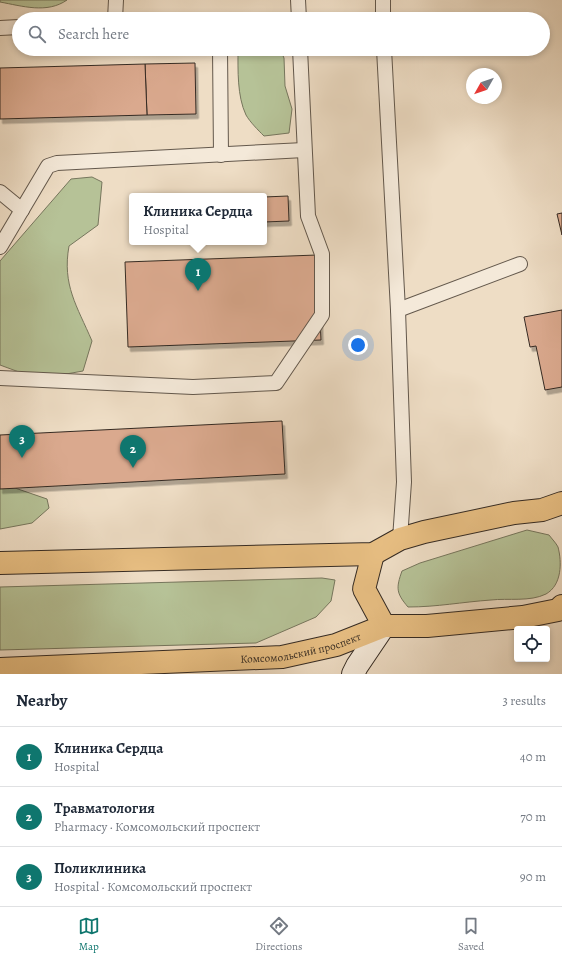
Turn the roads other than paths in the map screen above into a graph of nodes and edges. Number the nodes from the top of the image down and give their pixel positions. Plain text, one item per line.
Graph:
1 (116, 0) edge
2 (298, 0) edge
3 (383, 0) edge
4 (115, 12) edge
5 (299, 12) edge
6 (383, 12) edge
7 (12, 27) edge
8 (0, 28) edge
9 (220, 56) edge
10 (300, 56) edge
11 (384, 56) edge
12 (304, 150) junction
13 (221, 155) junction
14 (0, 192) edge
15 (22, 210) junction
16 (0, 248) edge
17 (520, 264) dead end
18 (398, 310) junction
19 (0, 378) edge
20 (552, 507) edge
21 (562, 521) edge
22 (400, 539) junction
23 (373, 554) junction
24 (0, 563) edge
25 (560, 609) edge
26 (384, 626) junction
27 (0, 669) edge
28 (353, 674) edge

1 - 4 lane
2 - 5 lane
3 - 6 lane
7 - 8 lane
9 - 13 lane
10 - 12 lane
11 - 18 lane
12 - 13 lane
12 - 19 lane
13 - 15 lane
14 - 15 lane
15 - 16 lane
17 - 18 lane
18 - 22 lane
20 - 21 main road
20 - 22 main road
22 - 23 main road
23 - 24 main road
23 - 26 main road
25 - 26 main road, Комсомольский проспект
26 - 27 main road, Комсомольский проспект
26 - 28 main road

